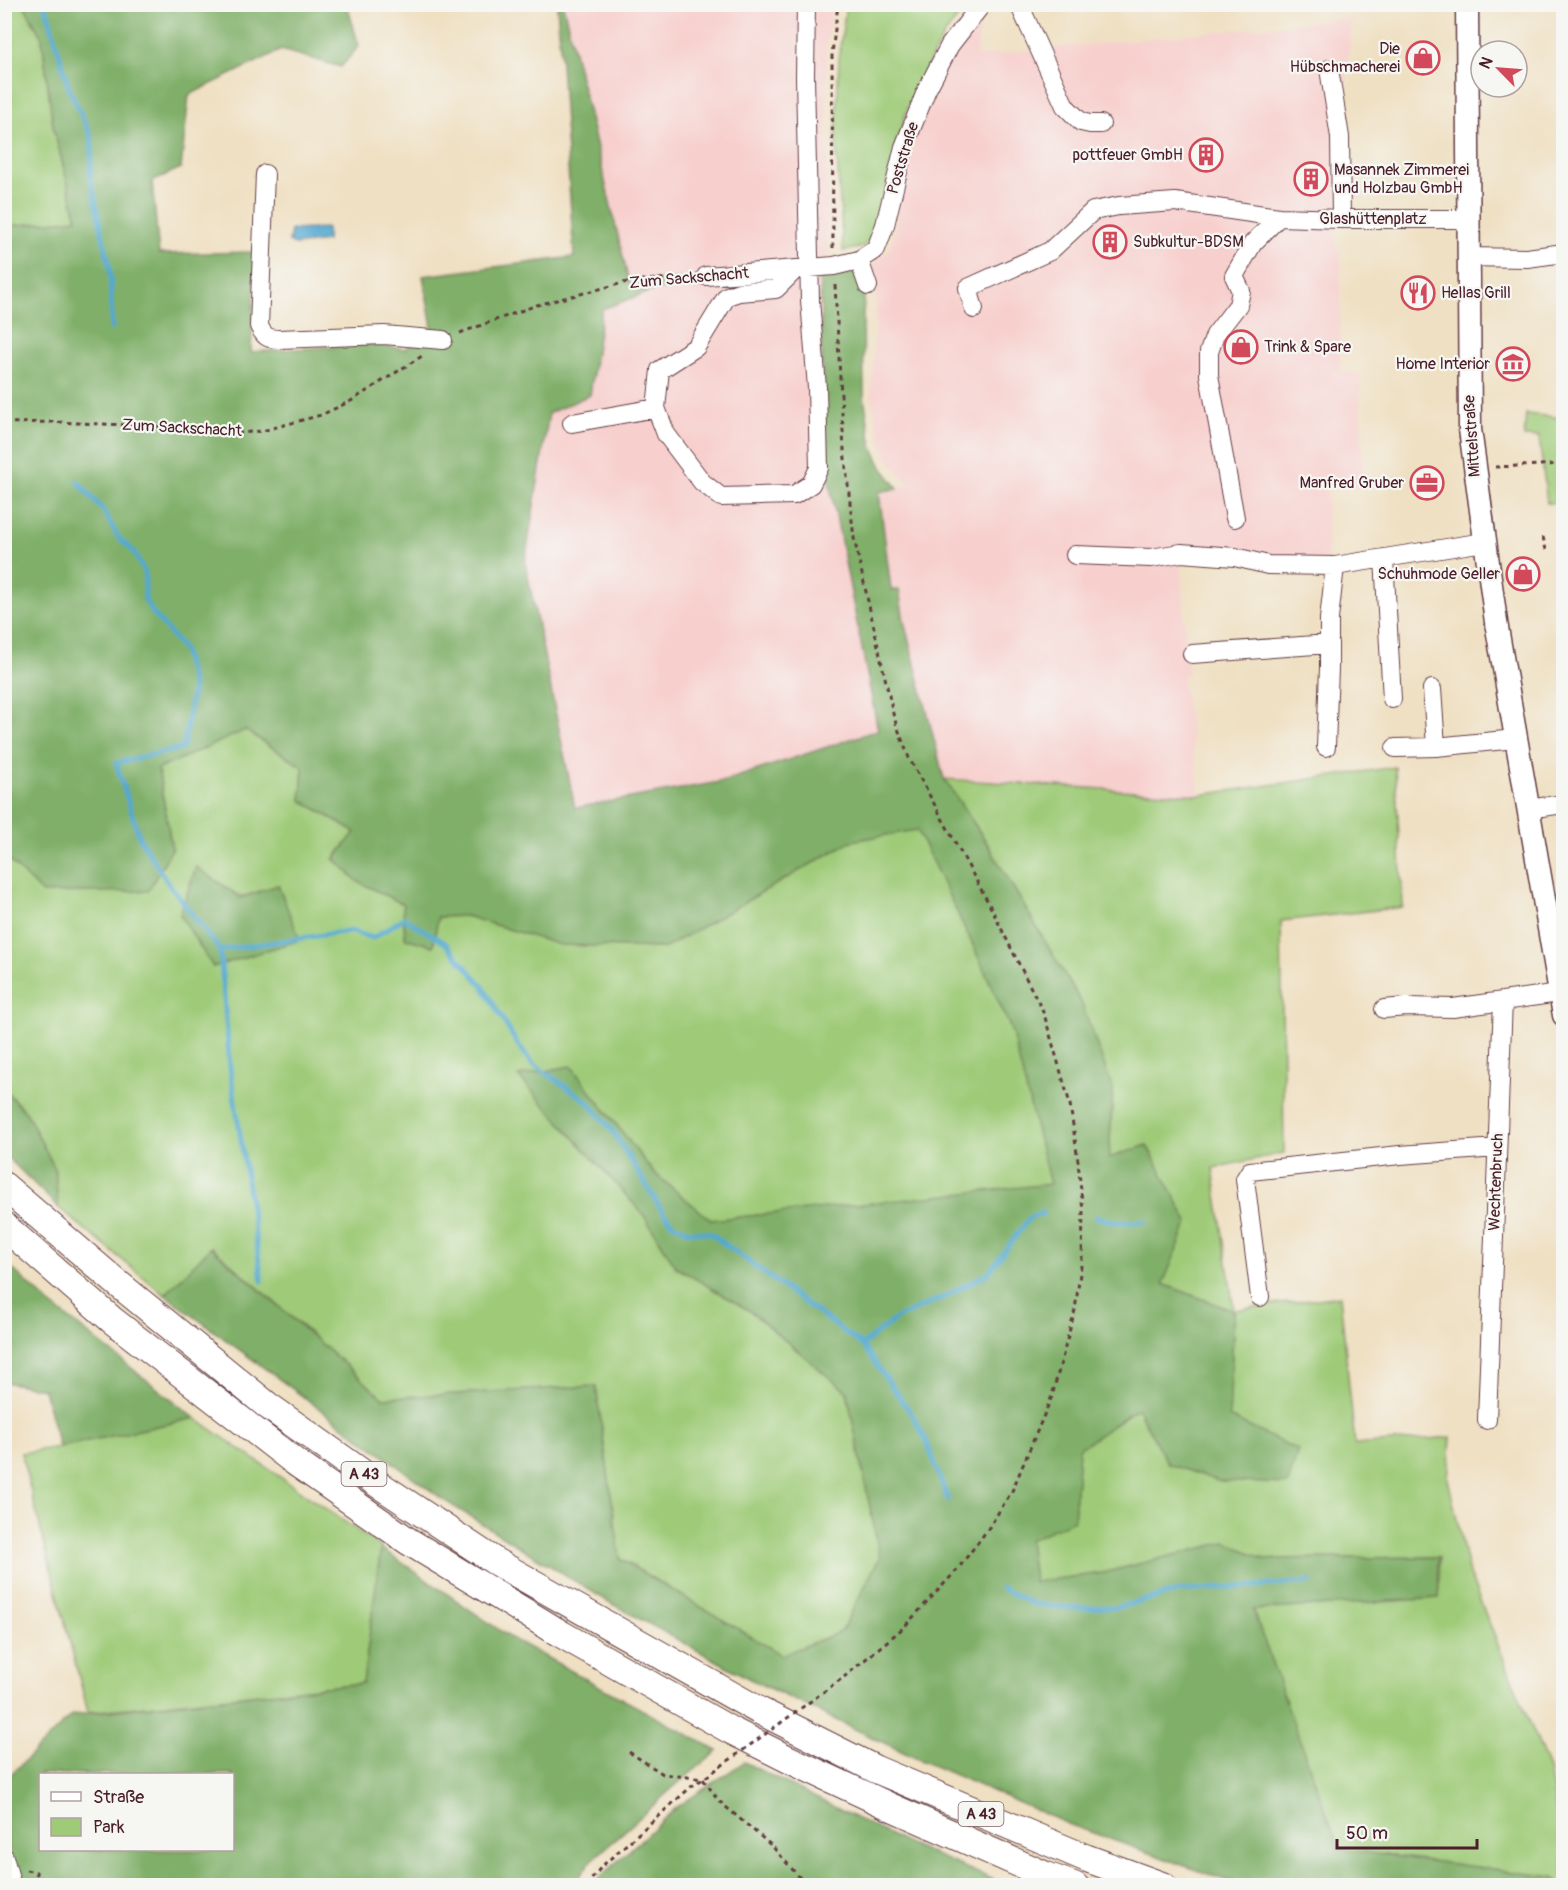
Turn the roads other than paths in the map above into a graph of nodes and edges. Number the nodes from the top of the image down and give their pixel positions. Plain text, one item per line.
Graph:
1 (806, 4) edge
2 (982, 4) edge
3 (1019, 4) edge
4 (1467, 4) edge
5 (1329, 69) dead end
6 (1101, 124) dead end
7 (265, 174) dead end
8 (1279, 217) junction
9 (1341, 219) junction
10 (1467, 219) junction
11 (1563, 253) edge
12 (1467, 257) junction
13 (860, 260) junction
14 (802, 269) junction
15 (706, 276) road end
16 (868, 286) dead end
17 (974, 309) dead end
18 (443, 340) road end
19 (656, 408) junction
20 (572, 423) dead end
21 (1235, 518) dead end
22 (1484, 542) junction
23 (1075, 555) dead end
24 (1384, 558) junction
25 (1335, 566) junction
26 (1329, 644) junction
27 (1192, 654) dead end
28 (1432, 689) dead end
29 (1392, 699) dead end
30 (1515, 739) junction
31 (1326, 747) dead end
32 (1436, 747) junction
33 (1395, 748) dead end
34 (1563, 804) edge
35 (1527, 809) junction
36 (1559, 964) edge
37 (1559, 993) junction
38 (1503, 1001) junction
39 (1384, 1009) dead end
40 (1563, 1015) edge
41 (1497, 1148) junction
42 (4, 1186) edge
43 (4, 1226) edge
44 (1260, 1297) dead end
45 (1487, 1420) dead end
46 (4, 1857) edge
47 (12, 1886) edge
48 (1075, 1886) edge
49 (1162, 1886) edge

1 - 14 street
2 - 13 street, Poststraße
3 - 6 street
4 - 10 main road, Mittelstraße
5 - 9 street
7 - 18 street
8 - 9 street, Glashüttenplatz
8 - 17 street, Glashüttenplatz
8 - 21 street
9 - 10 street, Glashüttenplatz
10 - 12 main road, Mittelstraße
11 - 12 street
12 - 22 main road, Mittelstraße
13 - 14 street
13 - 16 street
14 - 15 street, Zum Sackschacht
14 - 19 street
14 - 19 street
19 - 20 street
22 - 24 street
22 - 30 main road, Mittelstraße
23 - 25 street
24 - 25 street
24 - 29 street
25 - 26 street
26 - 27 street
26 - 31 street
28 - 32 street
30 - 32 street
30 - 35 main road, Mittelstraße
32 - 33 street
34 - 35 street
35 - 36 main road, Mittelstraße
36 - 37 main road, Mittelstraße
37 - 38 street
37 - 40 main road, Mittelstraße
38 - 39 street
38 - 41 street, Wechtenbruch
41 - 44 street
41 - 45 street, Wechtenbruch
42 - 49 highway, A 43
43 - 48 highway, A 43
46 - 47 street

